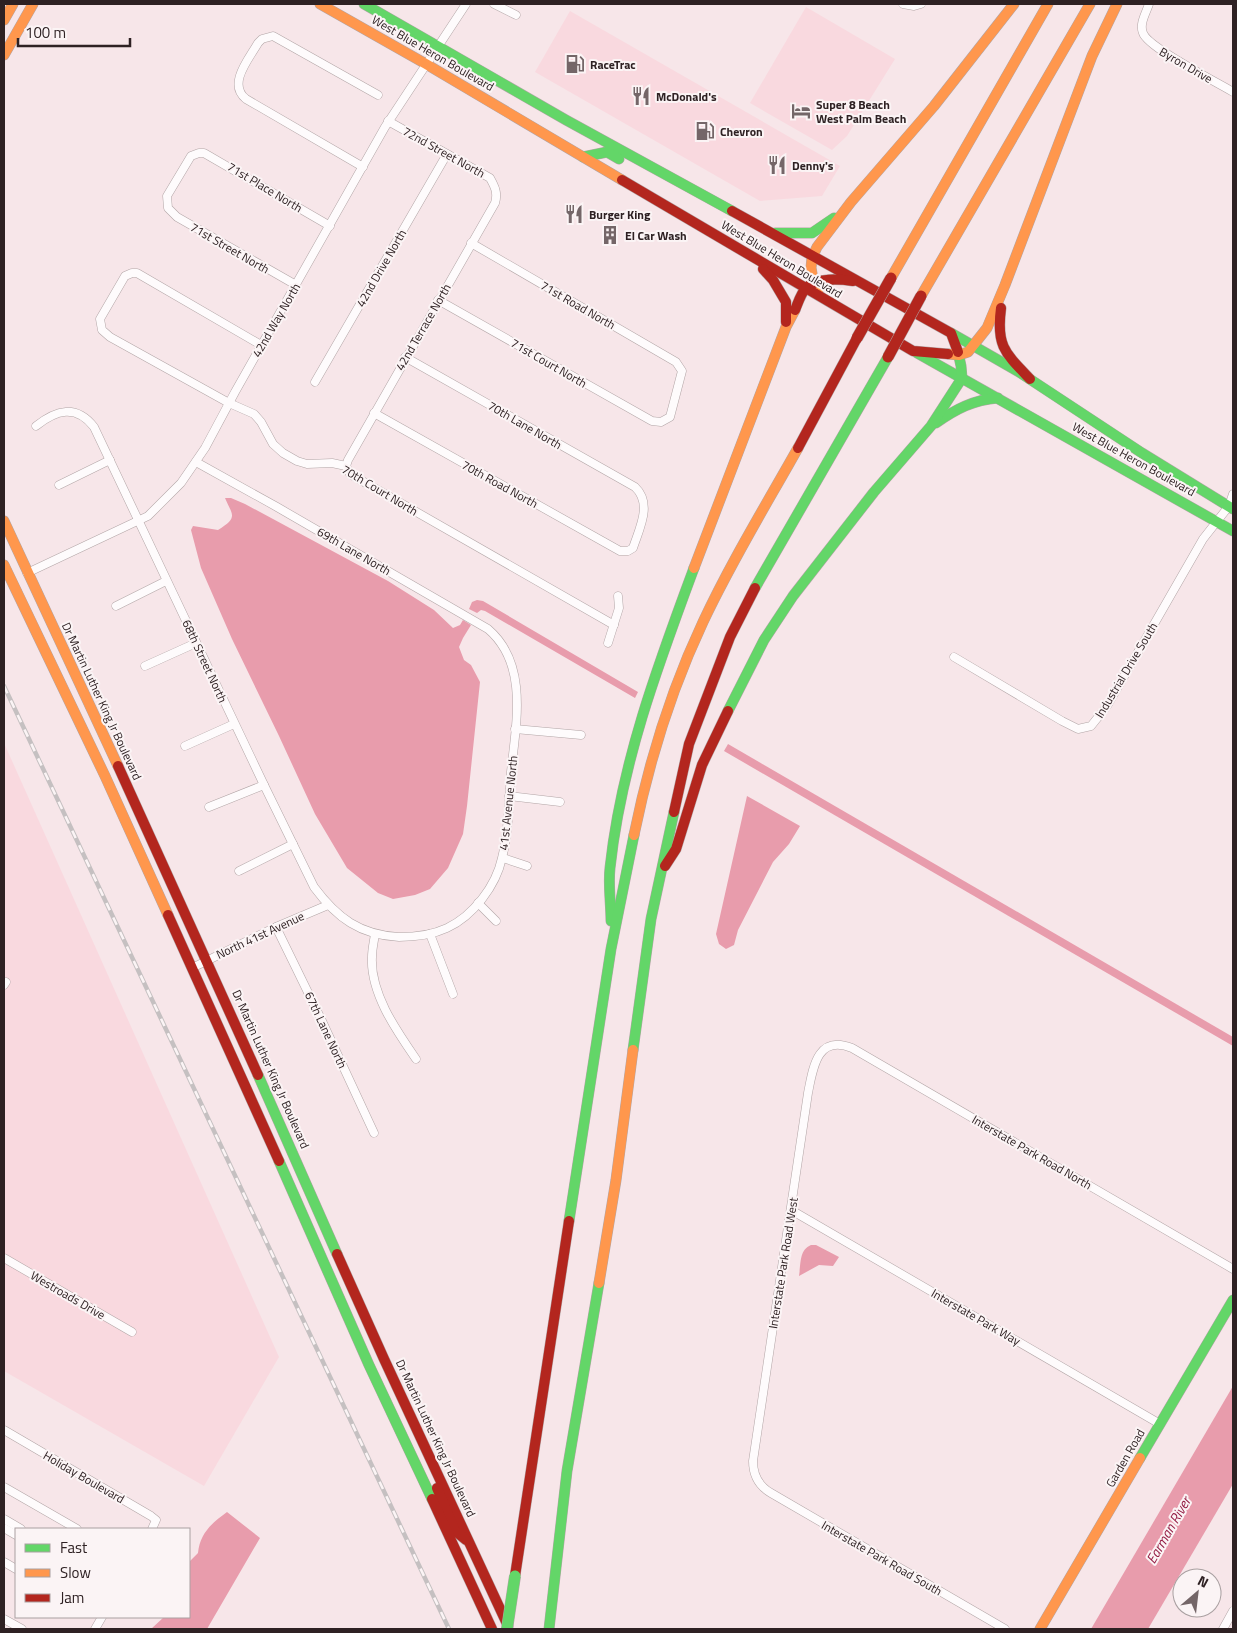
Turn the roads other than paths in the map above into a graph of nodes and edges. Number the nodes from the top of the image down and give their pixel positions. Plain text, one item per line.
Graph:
1 (13, 4) edge
2 (33, 4) edge
3 (320, 4) edge
4 (364, 4) edge
5 (466, 4) edge
6 (494, 4) edge
7 (903, 4) edge
8 (1014, 4) edge
9 (1048, 4) edge
10 (1090, 4) edge
11 (1117, 4) edge
12 (1149, 4) edge
13 (918, 5) edge
14 (516, 15) dead end
15 (4, 20) edge
16 (439, 45) junction
17 (4, 55) edge
18 (426, 64) junction
19 (1233, 92) edge
20 (378, 95) dead end
21 (496, 105) junction
22 (388, 121) junction
23 (582, 129) junction
24 (199, 153) joint
25 (447, 154) junction
26 (583, 157) junction
27 (363, 167) junction
28 (666, 175) junction
29 (495, 186) joint
30 (851, 202) junction
31 (330, 226) junction
32 (770, 232) junction
33 (471, 243) junction
34 (812, 255) junction
35 (754, 259) junction
36 (856, 281) junction
37 (296, 285) junction
38 (1005, 285) junction
39 (810, 286) junction
40 (438, 300) junction
41 (786, 327) junction
42 (951, 333) junction
43 (262, 345) junction
44 (974, 345) junction
45 (913, 351) junction
46 (959, 355) junction
47 (405, 357) junction
48 (962, 378) junction
49 (1030, 378) junction
50 (315, 382) dead end
51 (998, 398) junction
52 (229, 403) junction
53 (374, 413) junction
54 (661, 422) joint
55 (36, 426) dead end
56 (931, 426) junction
57 (110, 460) junction
58 (196, 462) junction
59 (346, 466) junction
60 (60, 485) dead end
61 (1233, 494) edge
62 (1232, 507) edge
63 (4, 521) edge
64 (138, 521) junction
65 (1217, 522) junction
66 (1233, 531) edge
67 (628, 551) joint
68 (4, 565) edge
69 (27, 574) junction
70 (166, 580) junction
71 (618, 596) dead end
72 (116, 606) dead end
73 (614, 625) junction
74 (196, 643) junction
75 (608, 643) dead end
76 (506, 649) joint
77 (954, 657) dead end
78 (145, 666) dead end
79 (234, 724) junction
80 (515, 729) junction
81 (581, 735) dead end
82 (185, 746) dead end
83 (264, 785) junction
84 (509, 796) junction
85 (560, 802) dead end
86 (209, 807) dead end
87 (293, 844) junction
88 (503, 858) junction
89 (527, 866) dead end
90 (239, 871) dead end
91 (660, 873) junction
92 (478, 903) junction
93 (328, 904) junction
94 (496, 921) dead end
95 (276, 927) junction
96 (375, 934) junction
97 (430, 934) junction
98 (611, 949) junction
99 (207, 960) junction
100 (192, 968) junction
101 (453, 994) dead end
102 (828, 1048) joint
103 (416, 1059) dead end
104 (374, 1133) dead end
105 (791, 1210) junction
106 (4, 1258) edge
107 (1233, 1269) edge
108 (1233, 1300) edge
109 (132, 1332) dead end
110 (1160, 1424) junction
111 (4, 1430) edge
112 (409, 1451) junction
113 (760, 1483) joint
114 (4, 1487) edge
115 (4, 1519) edge
116 (4, 1528) edge
117 (19, 1528) edge
118 (75, 1528) edge
119 (152, 1528) edge
120 (15, 1534) edge
121 (470, 1544) junction
122 (4, 1562) edge
123 (15, 1568) edge
124 (1233, 1611) edge
125 (4, 1619) edge
126 (22, 1629) edge
127 (492, 1629) edge
128 (508, 1629) edge
129 (549, 1629) edge
130 (1006, 1629) edge
131 (1040, 1629) edge
132 (1223, 1629) edge

1 - 15 main road
2 - 17 main road
3 - 18 main road, West Blue Heron Boulevard
4 - 16 main road, West Blue Heron Boulevard
5 - 16 street, 42nd Way North
6 - 14 street
7 - 13 street
8 - 30 main road
9 - 98 main road, bridge
10 - 91 main road, bridge
11 - 38 main road
12 - 19 street, Byron Drive
16 - 18 street, 42nd Way North
16 - 23 main road, West Blue Heron Boulevard
18 - 21 main road, West Blue Heron Boulevard
18 - 22 street, 42nd Way North
20 - 27 street
21 - 23 main road
21 - 26 main road, West Blue Heron Boulevard
22 - 25 street, 72nd Street North
22 - 27 street, 42nd Way North
23 - 28 main road, West Blue Heron Boulevard
24 - 31 street, 71st Place North
24 - 37 street, 71st Street North
25 - 29 street, 72nd Street North
25 - 50 street, 42nd Drive North
26 - 28 main road
26 - 35 main road, West Blue Heron Boulevard
27 - 31 street, 42nd Way North
28 - 32 main road, West Blue Heron Boulevard
29 - 33 street, 42nd Terrace North
30 - 32 main road
30 - 34 main road
31 - 37 street, 42nd Way North
32 - 34 main road, West Blue Heron Boulevard
33 - 40 street, 42nd Terrace North
33 - 54 street, 71st Road North
34 - 36 main road, West Blue Heron Boulevard
34 - 39 main road
35 - 39 main road, West Blue Heron Boulevard
35 - 41 main road
36 - 39 main road
36 - 42 main road, West Blue Heron Boulevard
37 - 43 street, 42nd Way North
38 - 44 main road
38 - 49 main road
39 - 41 main road
39 - 45 main road, West Blue Heron Boulevard
40 - 47 street, 42nd Terrace North
40 - 54 street, 71st Court North
41 - 98 main road
42 - 44 main road, West Blue Heron Boulevard
42 - 46 main road
43 - 52 street, 42nd Way North
43 - 52 street, 70th Court North
44 - 46 main road
44 - 49 main road, West Blue Heron Boulevard
45 - 46 main road
45 - 48 main road, West Blue Heron Boulevard
46 - 48 main road
47 - 53 street, 42nd Terrace North
47 - 67 street, 70th Lane North
48 - 51 main road, West Blue Heron Boulevard
48 - 56 main road
49 - 62 main road, West Blue Heron Boulevard
51 - 56 main road
51 - 65 main road, West Blue Heron Boulevard
52 - 58 street, 42nd Way North
52 - 59 street, 70th Court North
53 - 59 street, 42nd Terrace North
53 - 67 street, 70th Road North
55 - 57 street, 68th Street North
56 - 91 main road
57 - 60 street
57 - 64 street, 68th Street North
58 - 64 street, 42nd Way North
58 - 76 street, 69th Lane North
59 - 73 street, 70th Court North
61 - 62 street, Industrial Drive South
62 - 65 street, Industrial Drive South
63 - 69 main road, Dr Martin Luther King Jr Boulevard
64 - 69 street, 42nd Way North
64 - 70 street, 68th Street North
65 - 66 main road, West Blue Heron Boulevard
65 - 77 street, Industrial Drive South
68 - 100 main road
69 - 99 main road, Dr Martin Luther King Jr Boulevard
70 - 72 street
70 - 74 street, 68th Street North
71 - 73 street
73 - 75 street
74 - 78 street
74 - 79 street, 68th Street North
76 - 80 street, 41st Avenue North
79 - 82 street
79 - 83 street, 68th Street North
80 - 81 street
80 - 84 street, 41st Avenue North
83 - 86 street
83 - 87 street, 68th Street North
84 - 85 street
84 - 88 street, 41st Avenue North
87 - 90 street
87 - 93 street, 68th Street North
88 - 89 street
88 - 92 street, 41st Avenue North
91 - 129 main road
92 - 94 street
92 - 97 street, 41st Avenue North
93 - 95 street, North 41st Avenue
93 - 96 street, 41st Avenue North
95 - 99 street, North 41st Avenue
95 - 104 street, 67th Lane North
96 - 97 street, 41st Avenue North
96 - 103 street
97 - 101 street
98 - 128 main road, bridge
99 - 100 street, North 41st Avenue
99 - 121 main road, Dr Martin Luther King Jr Boulevard
100 - 112 main road
102 - 105 street, Interstate Park Road West
102 - 107 street, Interstate Park Road North
105 - 110 street, Interstate Park Way
105 - 113 street, Interstate Park Road West
106 - 109 street, Westroads Drive
108 - 110 main road, Garden Road
110 - 131 main road, Garden Road
111 - 119 street, Holiday Boulevard
112 - 121 main road
112 - 127 main road
113 - 130 street, Interstate Park Road South
114 - 118 street
115 - 117 street
116 - 120 street
121 - 128 main road, Dr Martin Luther King Jr Boulevard
122 - 123 street
124 - 132 street
125 - 126 street

